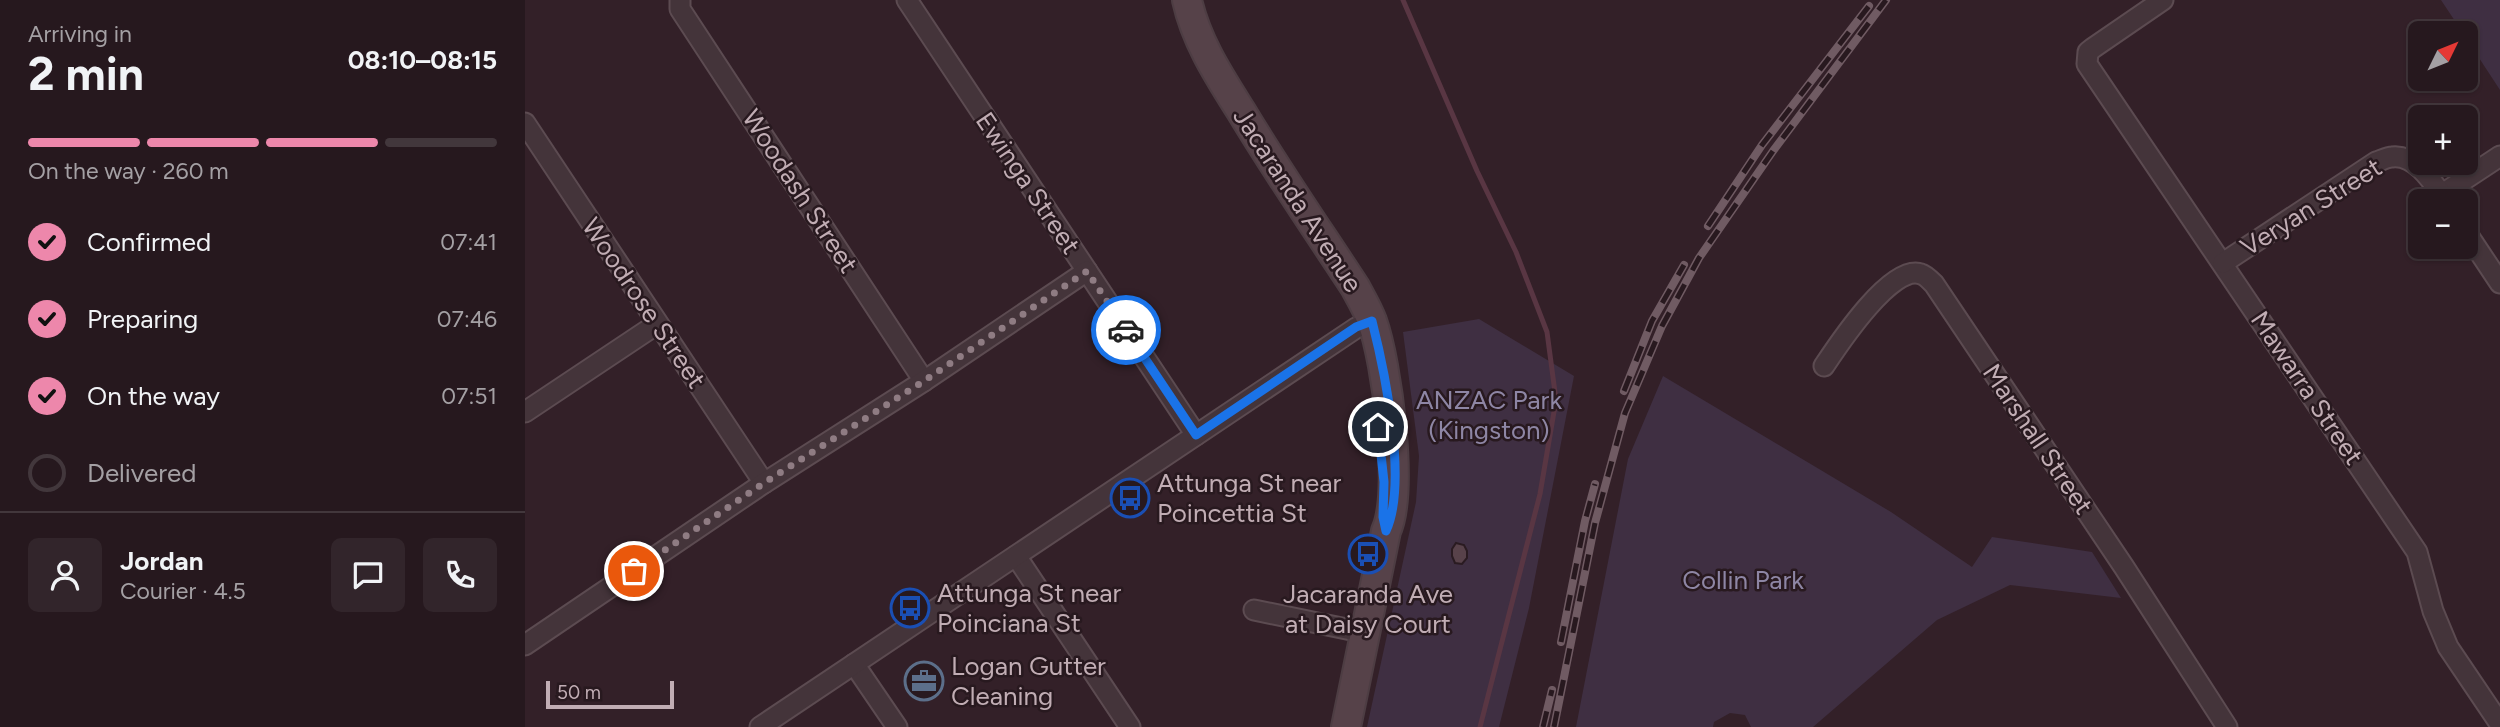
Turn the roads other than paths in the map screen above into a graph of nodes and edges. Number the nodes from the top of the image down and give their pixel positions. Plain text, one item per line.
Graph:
1 (680, 0) edge
2 (907, 0) edge
3 (1173, 0) edge
4 (1187, 0) edge
5 (2164, 0) edge
6 (525, 123) edge
7 (2500, 156) edge
8 (2436, 189) edge
9 (2455, 189) edge
10 (2478, 250) edge
11 (2223, 263) junction
12 (1087, 271) junction
13 (2500, 283) edge
14 (657, 324) junction
15 (1364, 324) junction
16 (1824, 366) dead end
17 (924, 381) junction
18 (525, 412) edge
19 (1196, 435) junction
20 (764, 483) junction
21 (1016, 556) junction
22 (1254, 610) dead end
23 (1366, 633) junction
24 (525, 645) edge
25 (854, 664) junction
26 (2500, 724) edge
27 (760, 727) edge
28 (897, 727) edge
29 (1130, 727) edge
30 (1346, 727) edge
31 (2227, 727) edge

1 - 17 street, Woodash Street
2 - 12 street, Ewinga Street
3 - 15 street, Jacaranda Avenue
4 - 15 street, Jacaranda Avenue
5 - 11 street, Mawarra Street
6 - 14 street, Woodrose Street
7 - 9 street, Veryan Street
8 - 11 street, Veryan Street
10 - 13 street
11 - 26 street, Mawarra Street
12 - 17 street
12 - 19 street, Ewinga Street
14 - 18 street
14 - 20 street, Woodrose Street
15 - 19 street
15 - 23 street, Jacaranda Avenue
16 - 31 street, Marshall Street
17 - 20 street
19 - 21 street
20 - 24 street
21 - 25 street
21 - 29 street
22 - 23 street
23 - 30 street, Jacaranda Avenue
25 - 27 street
25 - 28 street

